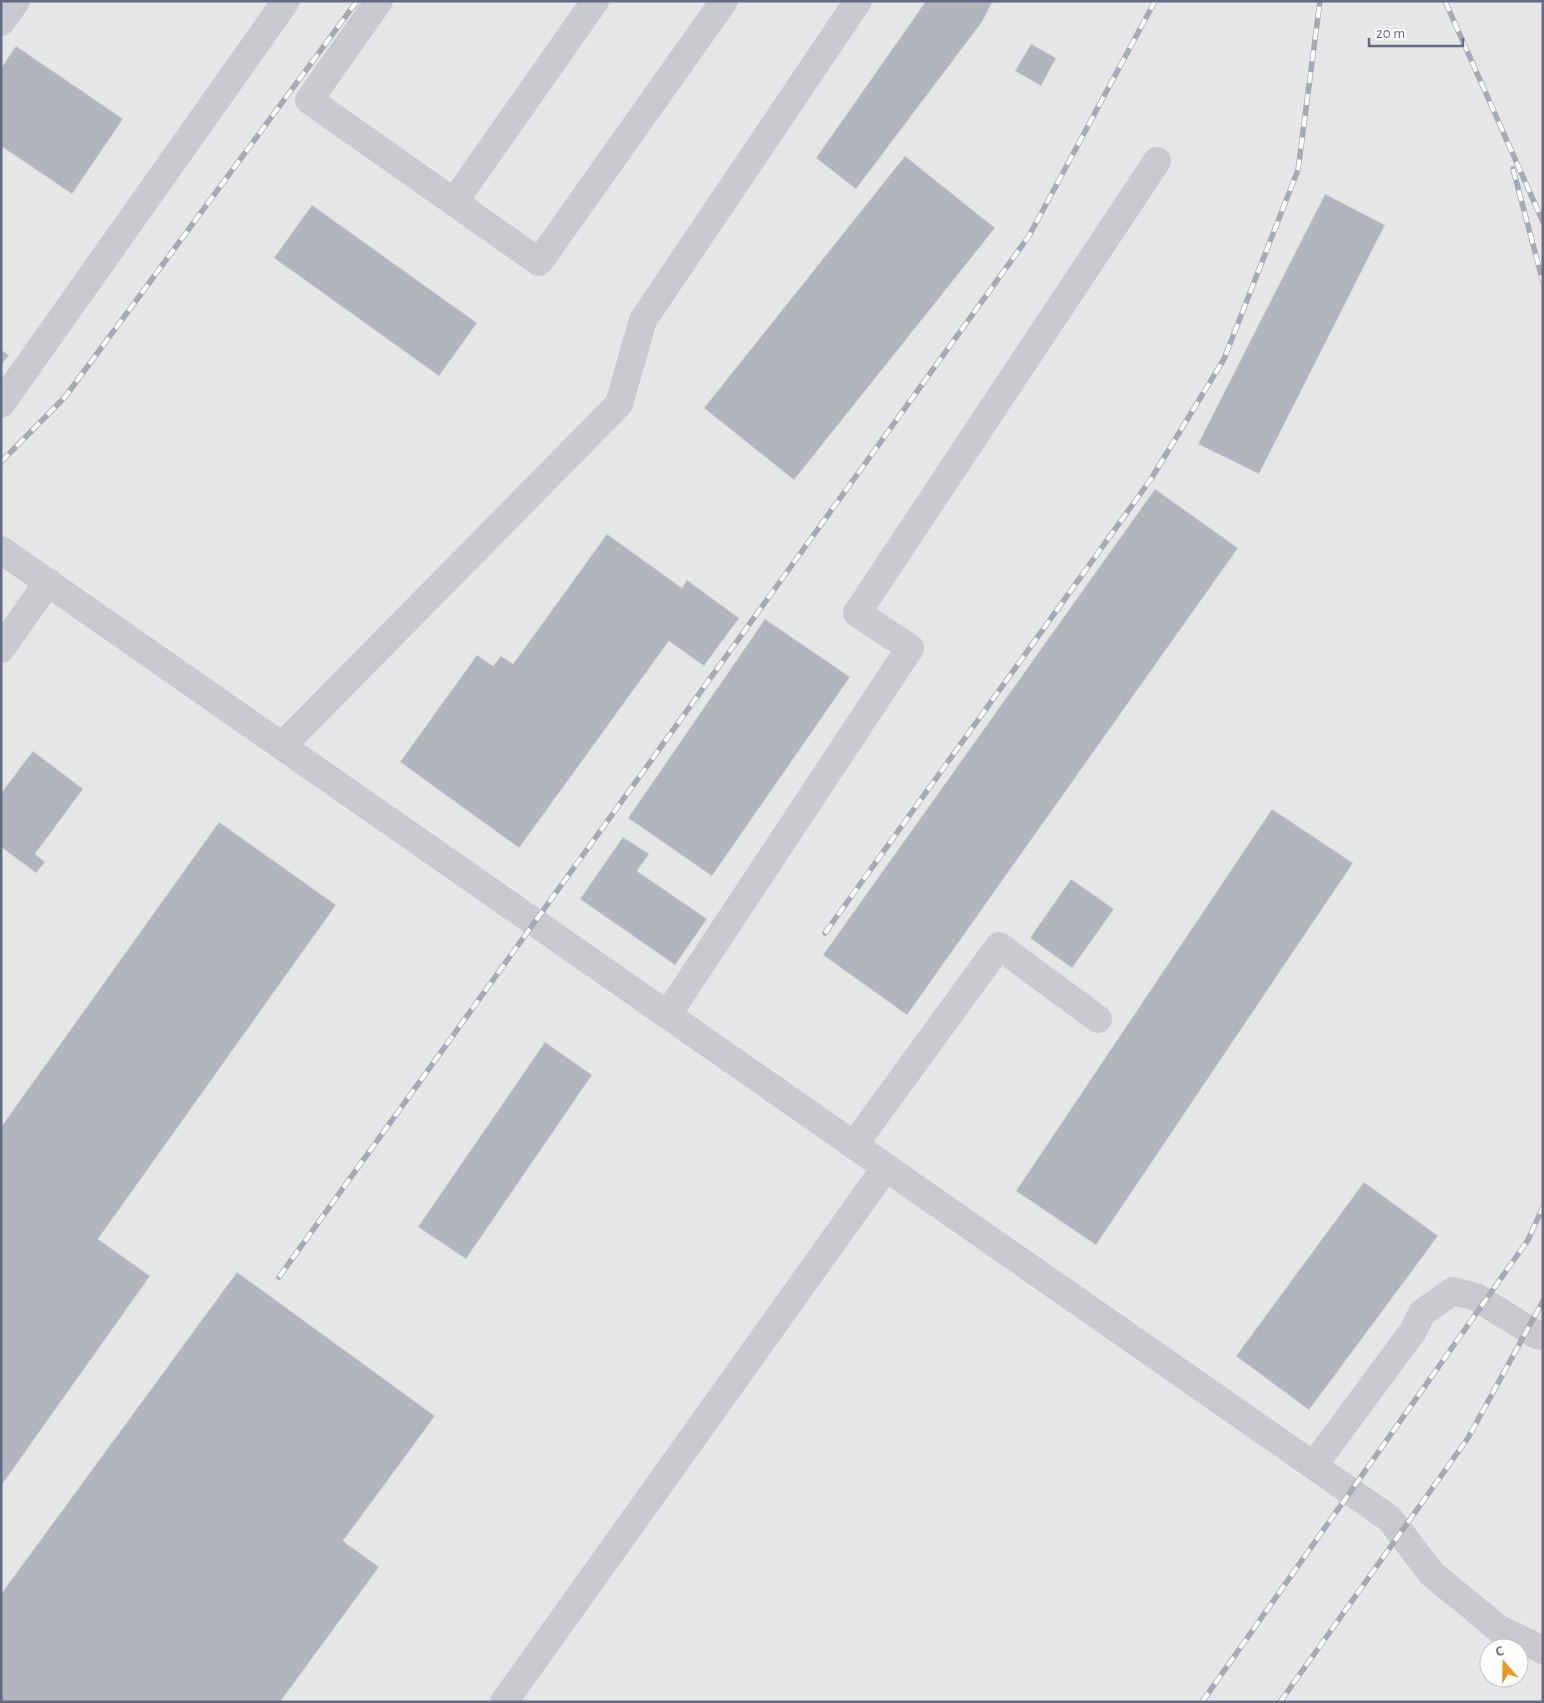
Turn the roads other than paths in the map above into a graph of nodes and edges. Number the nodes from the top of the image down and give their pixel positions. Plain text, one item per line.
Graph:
1 (16, 1) edge
2 (286, 1) edge
3 (379, 1) edge
4 (596, 1) edge
5 (724, 1) edge
6 (858, 1) edge
7 (1, 22) edge
8 (1156, 161) dead end
9 (454, 202) junction
10 (1, 404) edge
11 (1, 550) edge
12 (48, 582) junction
13 (1, 649) edge
14 (282, 746) junction
15 (668, 1014) junction
16 (1098, 1019) dead end
17 (854, 1145) junction
18 (886, 1167) junction
19 (1543, 1336) edge
20 (1314, 1465) junction
21 (1543, 1650) edge
22 (504, 1702) edge

1 - 7 lane
2 - 10 lane
3 - 9 lane
4 - 9 lane
5 - 9 lane
6 - 14 lane
8 - 15 lane
11 - 12 lane
12 - 13 lane
12 - 14 lane
14 - 15 lane
15 - 17 lane
16 - 17 lane
17 - 18 lane
18 - 20 lane
18 - 22 lane
19 - 20 lane
20 - 21 lane

